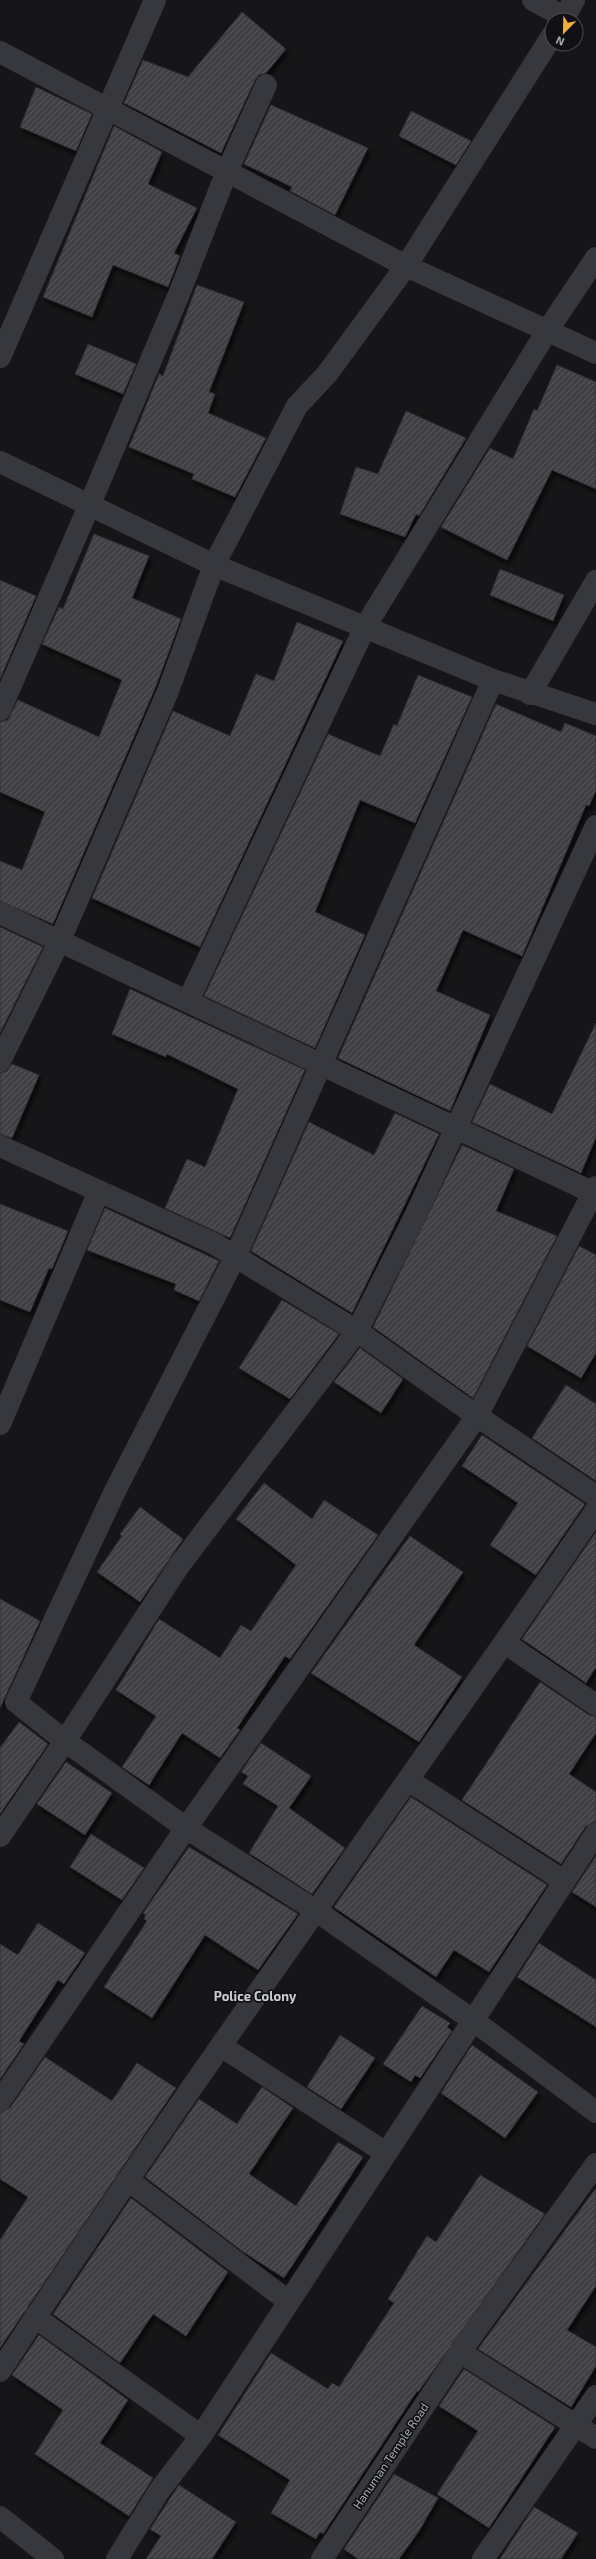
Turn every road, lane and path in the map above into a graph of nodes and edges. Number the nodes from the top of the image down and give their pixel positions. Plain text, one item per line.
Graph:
1 (155, 0) edge
2 (533, 0) edge
3 (567, 12) edge
4 (544, 49) edge
5 (0, 52) edge
6 (266, 85) dead end
7 (110, 109) junction
8 (227, 171) junction
9 (596, 258) edge
10 (406, 266) junction
11 (547, 331) junction
12 (596, 353) edge
13 (0, 357) edge
14 (0, 462) edge
15 (90, 504) junction
16 (214, 566) junction
17 (596, 582) edge
18 (365, 627) junction
19 (493, 680) junction
20 (530, 694) junction
21 (0, 710) edge
22 (596, 714) edge
23 (596, 826) edge
24 (0, 913) edge
25 (60, 940) junction
26 (188, 1001) junction
27 (0, 1061) edge
28 (321, 1065) junction
29 (455, 1127) junction
30 (0, 1146) edge
31 (99, 1191) junction
32 (595, 1191) edge
33 (236, 1257) junction
34 (357, 1331) junction
35 (477, 1416) junction
36 (0, 1424) edge
37 (596, 1496) edge
38 (596, 1510) edge
39 (505, 1643) junction
40 (596, 1705) edge
41 (65, 1741) junction
42 (408, 1780) junction
43 (186, 1828) junction
44 (596, 1833) edge
45 (0, 1836) edge
46 (564, 1881) junction
47 (315, 1910) junction
48 (474, 2020) junction
49 (221, 2046) junction
50 (0, 2101) edge
51 (596, 2112) edge
52 (386, 2153) junction
53 (596, 2164) edge
54 (128, 2180) junction
55 (288, 2301) junction
56 (35, 2317) junction
57 (460, 2352) junction
58 (0, 2371) edge
59 (596, 2396) edge
60 (576, 2426) junction
61 (201, 2436) junction
62 (596, 2438) edge
63 (0, 2517) edge
64 (53, 2559) edge
65 (117, 2559) edge
66 (322, 2559) edge
67 (482, 2559) edge

1 - 7 street
2 - 3 street
4 - 10 street
5 - 7 street
6 - 8 street
7 - 8 street
7 - 13 street
8 - 10 street
8 - 15 street
9 - 11 street
10 - 11 street
10 - 16 street
11 - 12 street
11 - 18 street
14 - 15 street
15 - 16 street
15 - 21 street
16 - 18 street
16 - 25 street
17 - 20 street
18 - 19 street
18 - 26 street
19 - 20 street
19 - 28 street
20 - 22 street
23 - 29 street
24 - 25 street
25 - 26 street
25 - 27 street
26 - 28 street
28 - 29 street
28 - 33 street
29 - 32 street
29 - 34 street
30 - 31 street
31 - 33 street
31 - 36 street
32 - 35 street
33 - 34 street
33 - 41 street
34 - 35 street
34 - 41 street
35 - 37 street
35 - 43 street
38 - 39 street
39 - 40 street
39 - 42 street
41 - 43 street
41 - 45 street
42 - 46 street
42 - 47 street
43 - 47 street
43 - 50 street
44 - 46 street
46 - 48 street
47 - 48 street
47 - 49 street
48 - 51 street
48 - 52 street
49 - 52 street
49 - 54 street
52 - 55 street
53 - 57 street, Hanuman Temple Road
54 - 55 street
54 - 56 street
55 - 61 street
56 - 58 street
56 - 61 street
57 - 60 street
57 - 66 street, Hanuman Temple Road
59 - 60 street
60 - 62 street
60 - 67 street
61 - 65 street
63 - 64 street

